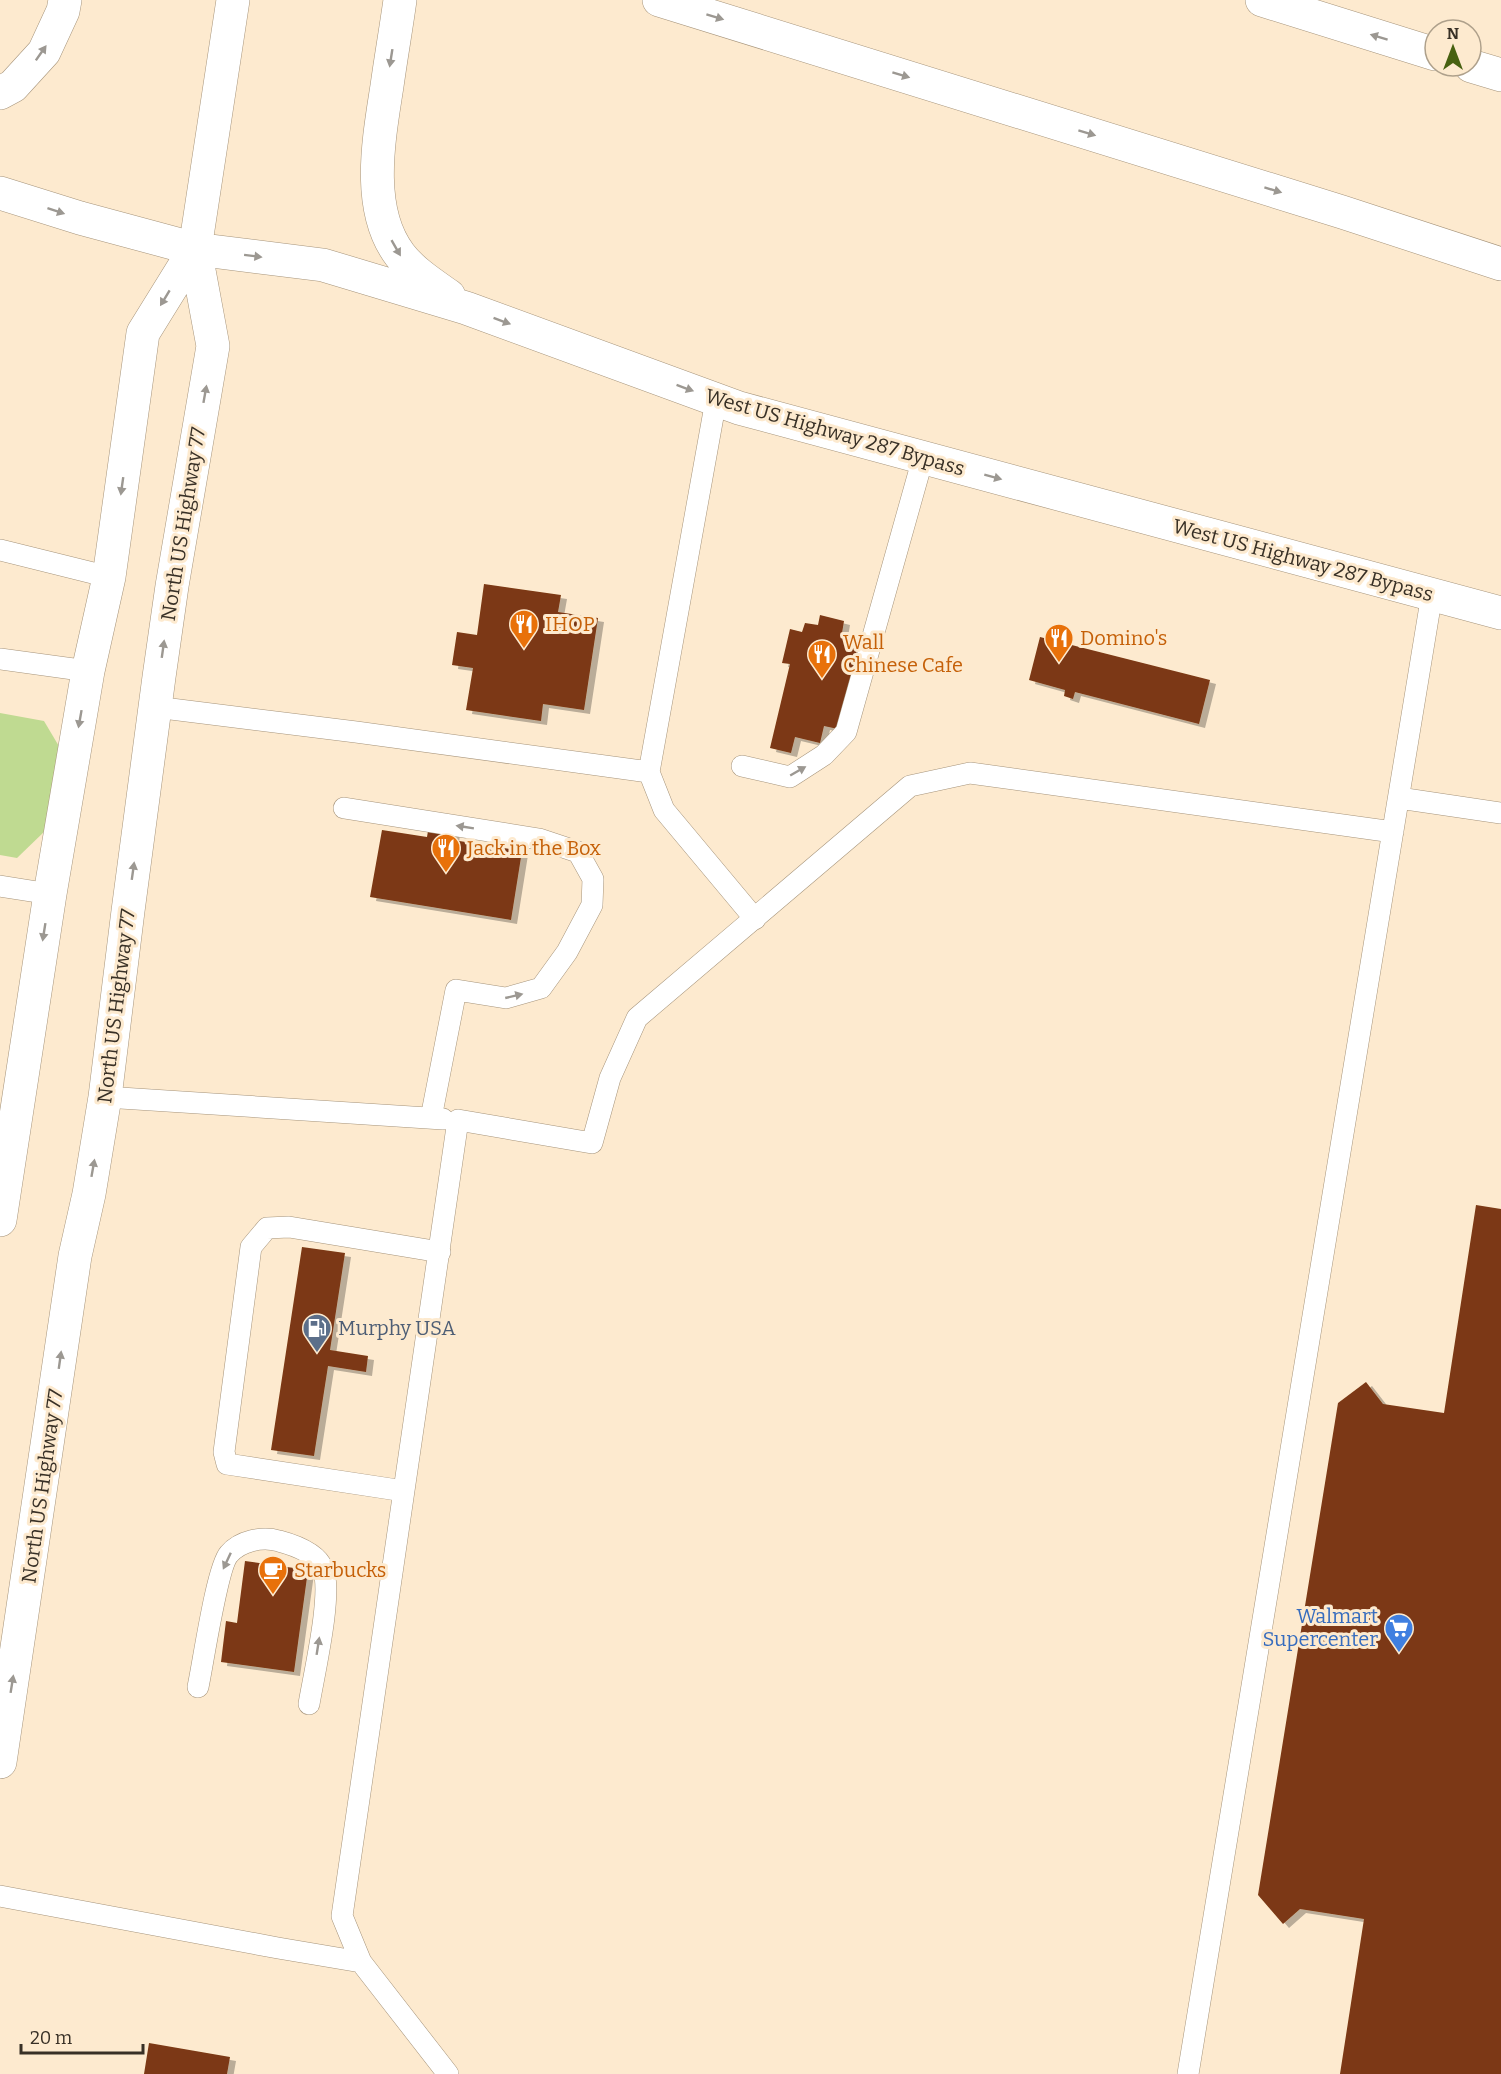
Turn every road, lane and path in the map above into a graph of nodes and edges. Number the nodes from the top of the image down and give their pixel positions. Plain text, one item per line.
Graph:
1 (65, 0) edge
2 (233, 0) edge
3 (400, 0) edge
4 (659, 0) edge
5 (1262, 0) edge
6 (1423, 50) edge
7 (1483, 70) edge
8 (1501, 75) edge
9 (0, 93) edge
10 (0, 193) edge
11 (195, 249) junction
12 (1501, 264) edge
13 (466, 308) junction
14 (716, 400) junction
15 (923, 458) junction
16 (0, 550) edge
17 (109, 577) junction
18 (1432, 594) junction
19 (1501, 613) edge
20 (0, 659) edge
21 (88, 671) junction
22 (155, 707) junction
23 (742, 766) dead end
24 (649, 772) junction
25 (1399, 798) junction
26 (344, 808) dead end
27 (1501, 813) edge
28 (1393, 832) junction
29 (0, 886) edge
30 (50, 894) junction
31 (754, 919) junction
32 (105, 1097) junction
33 (430, 1118) junction
34 (458, 1120) junction
35 (4, 1166) edge
36 (0, 1220) edge
37 (440, 1252) junction
38 (404, 1491) junction
39 (11, 1622) edge
40 (198, 1687) dead end
41 (309, 1704) dead end
42 (0, 1762) edge
43 (0, 1896) edge
44 (361, 1962) junction
45 (448, 2074) edge
46 (1188, 2074) edge

9 -> 1 main road
2 - 11 main road, North US Highway 77
3 -> 13 main road
4 -> 12 main road
6 -> 5 main road
7 - 8 main road
10 -> 11 main road, West US Highway 287 Bypass
11 -> 13 main road, West US Highway 287 Bypass
11 -> 17 main road, North US Highway 77
22 -> 11 main road, North US Highway 77
13 -> 14 main road, West US Highway 287 Bypass
14 - 15 main road, West US Highway 287 Bypass
14 - 24 lane
15 -> 18 main road, West US Highway 287 Bypass
23 -> 15 lane
16 - 17 lane
17 - 21 main road, North US Highway 77
18 - 19 main road, West US Highway 287 Bypass
18 - 25 lane
20 - 21 lane
21 -> 30 main road, North US Highway 77
22 - 24 lane
32 -> 22 main road, North US Highway 77
24 - 31 lane
25 - 27 lane
25 - 28 lane
33 -> 26 lane
28 - 31 lane
28 - 46 lane
29 - 30 lane
30 -> 35 main road, North US Highway 77
31 - 34 lane
32 - 33 lane
39 -> 32 main road, North US Highway 77
33 - 34 lane
34 - 37 lane
35 - 36 main road, North US Highway 77
37 - 38 lane
37 - 38 lane
38 - 44 lane
42 -> 39 main road, North US Highway 77
41 -> 40 lane
43 - 44 lane
44 - 45 lane

